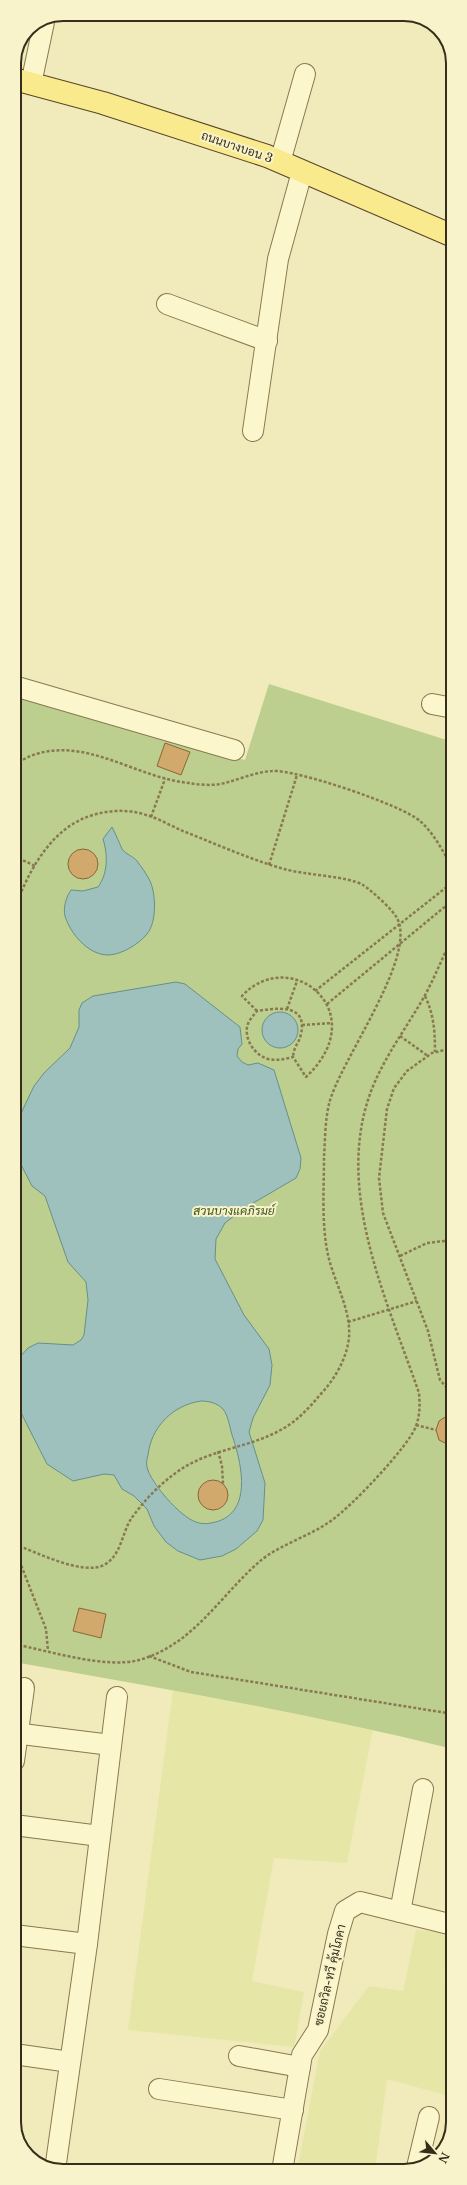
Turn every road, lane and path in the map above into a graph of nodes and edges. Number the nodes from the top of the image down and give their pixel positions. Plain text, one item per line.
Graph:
1 (42, 27) edge
2 (306, 74) dead end
3 (22, 82) edge
4 (280, 162) junction
5 (302, 172) junction
6 (446, 233) edge
7 (167, 304) dead end
8 (266, 341) junction
9 (253, 431) dead end
10 (21, 688) edge
11 (432, 704) dead end
12 (446, 707) edge
13 (234, 750) dead end
14 (21, 761) edge
15 (297, 775) junction
16 (165, 779) junction
17 (152, 817) junction
18 (446, 857) edge
19 (21, 859) edge
20 (268, 864) junction
21 (35, 866) junction
22 (446, 888) edge
23 (21, 890) edge
24 (446, 906) edge
25 (399, 925) junction
26 (398, 945) junction
27 (446, 951) edge
28 (298, 981) junction
29 (315, 991) junction
30 (425, 996) junction
31 (327, 1004) junction
32 (287, 1009) junction
33 (257, 1011) junction
34 (332, 1022) junction
35 (302, 1025) junction
36 (400, 1036) junction
37 (446, 1050) edge
38 (436, 1052) junction
39 (428, 1056) junction
40 (293, 1057) junction
41 (446, 1241) edge
42 (400, 1256) junction
43 (417, 1301) junction
44 (390, 1310) junction
45 (348, 1322) junction
46 (446, 1387) edge
47 (416, 1426) junction
48 (436, 1430) dead end
49 (218, 1451) junction
50 (223, 1484) dead end
51 (21, 1546) edge
52 (21, 1565) edge
53 (21, 1645) edge
54 (48, 1651) junction
55 (149, 1656) junction
56 (24, 1688) dead end
57 (117, 1697) dead end
58 (21, 1705) edge
59 (446, 1713) edge
60 (21, 1734) edge
61 (111, 1745) junction
62 (423, 1789) dead end
63 (21, 1826) edge
64 (100, 1836) junction
65 (400, 1912) junction
66 (446, 1923) edge
67 (21, 1936) edge
68 (87, 1944) junction
69 (21, 2055) edge
70 (239, 2056) dead end
71 (70, 2062) junction
72 (300, 2067) junction
73 (159, 2089) dead end
74 (292, 2110) junction
75 (429, 2117) dead end
76 (418, 2161) edge
77 (56, 2163) edge
78 (283, 2164) edge

1 - 3 street
2 - 4 street
3 - 4 main road, ถนนบางบอน 3
4 - 5 main road, ถนนบางบอน 3
5 - 6 main road, ถนนบางบอน 3
5 - 8 street
7 - 8 street
8 - 9 street
10 - 13 street
11 - 12 street
14 - 16 path
15 - 16 path
15 - 18 path
15 - 20 path
16 - 17 path
17 - 20 path
17 - 21 path
19 - 21 path
20 - 25 path
21 - 23 path
22 - 25 path
24 - 26 path
25 - 26 path
25 - 29 path
26 - 31 path
26 - 45 path
27 - 30 path
28 - 29 path
28 - 32 path
28 - 33 path
29 - 31 path
30 - 36 path
30 - 38 path
31 - 34 path
32 - 33 path
32 - 35 path
33 - 40 path
34 - 35 path
34 - 40 path
35 - 40 path
36 - 39 path
36 - 44 path
37 - 38 path
38 - 39 path
39 - 42 path
41 - 42 path
42 - 43 path
43 - 44 path
43 - 46 path
44 - 45 path
44 - 47 path
45 - 49 path
47 - 48 path
47 - 55 path
49 - 50 path
49 - 51 path
52 - 54 path
53 - 54 path
54 - 55 path
55 - 59 path
56 - 58 street
57 - 61 street
60 - 61 street
61 - 64 street
62 - 65 street
63 - 64 street
64 - 68 street
65 - 66 street, ซอยถวิล-ทวี คุ้มโภคา
65 - 72 street, ซอยถวิล-ทวี คุ้มโภคา
67 - 68 street
68 - 71 street
69 - 71 street
70 - 72 street
71 - 77 street
72 - 74 street, ซอยถวิล-ทวี คุ้มโภคา
73 - 74 street
74 - 78 street, ซอยถวิล-ทวี คุ้มโภคา
75 - 76 street

